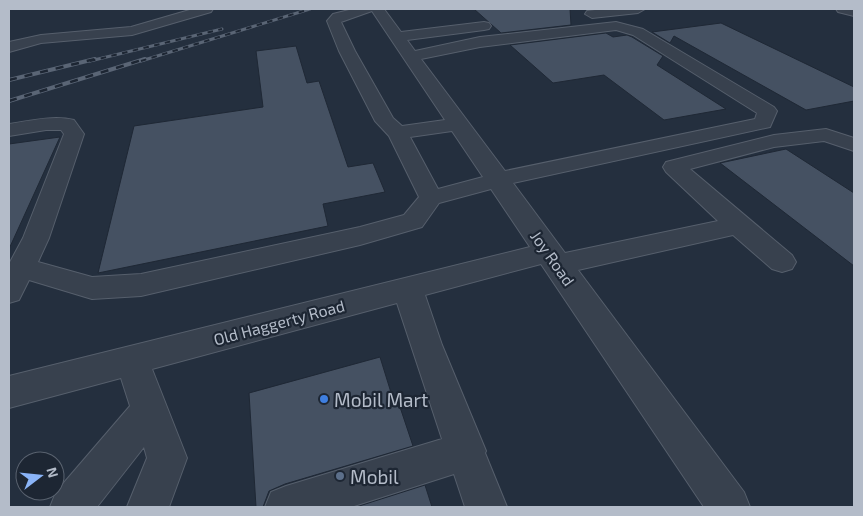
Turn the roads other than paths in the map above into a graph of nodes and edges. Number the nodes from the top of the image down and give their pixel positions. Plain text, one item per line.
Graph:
1 (206, 9) edge
2 (367, 9) edge
3 (377, 9) edge
4 (638, 9) edge
5 (843, 9) edge
6 (854, 12) edge
7 (454, 15) dead end
8 (581, 15) dead end
9 (495, 25) dead end
10 (467, 28) junction
11 (396, 37) junction
12 (9, 47) edge
13 (410, 57) junction
14 (457, 124) junction
15 (9, 130) edge
16 (398, 133) junction
17 (854, 145) edge
18 (496, 179) junction
19 (431, 198) junction
20 (738, 225) junction
21 (554, 258) junction
22 (782, 262) dead end
23 (21, 267) junction
24 (408, 289) junction
25 (9, 292) edge
26 (132, 360) junction
27 (12, 395) edge
28 (150, 410) junction
29 (467, 451) junction
30 (71, 507) edge
31 (148, 507) edge
32 (286, 507) edge
33 (486, 507) edge
34 (729, 507) edge

1 - 12 street
2 - 16 street
3 - 11 street, Joy Road
4 - 8 street
5 - 6 street
7 - 10 street
9 - 10 street
10 - 11 street
11 - 13 street, Joy Road
13 - 14 street, Joy Road
13 - 18 street
14 - 16 street
14 - 18 street, Joy Road
15 - 23 street
16 - 19 street
17 - 20 street
18 - 19 street
18 - 21 street, Joy Road
19 - 23 street
20 - 21 street, Old Haggerty Road
20 - 22 street
21 - 24 street, Old Haggerty Road
21 - 34 street, Joy Road
23 - 25 street
24 - 26 street, Old Haggerty Road
24 - 29 street
26 - 27 street, Old Haggerty Road
26 - 28 street
28 - 30 street
28 - 31 street
29 - 32 street
29 - 33 street

